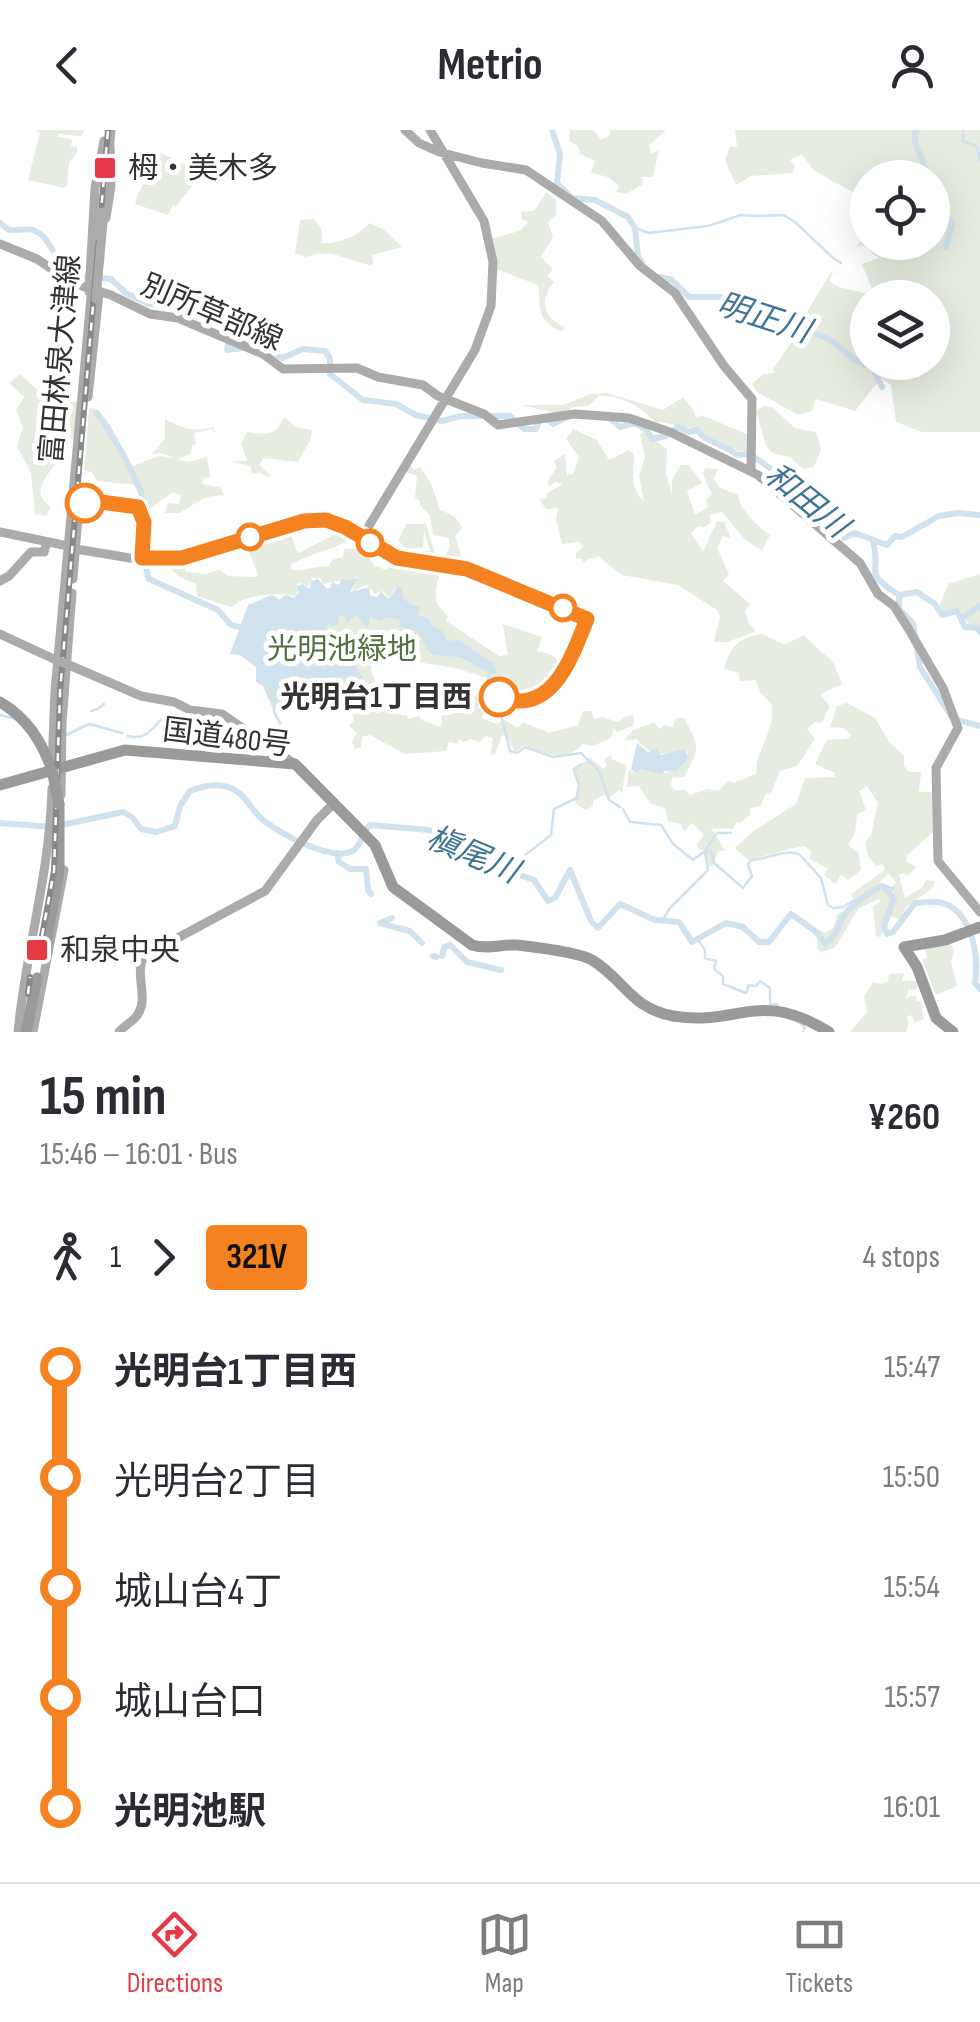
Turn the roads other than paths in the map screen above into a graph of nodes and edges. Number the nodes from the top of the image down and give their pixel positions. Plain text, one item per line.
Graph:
1 (405, 130) edge
2 (430, 130) edge
3 (107, 137) edge
4 (445, 154) junction
5 (0, 244) edge
6 (95, 286) junction
7 (445, 399) junction
8 (751, 471) junction
9 (75, 520) junction
10 (0, 532) edge
11 (47, 543) junction
12 (72, 548) junction
13 (0, 581) edge
14 (71, 591) junction
15 (0, 634) edge
16 (0, 703) edge
17 (294, 764) junction
18 (56, 770) junction
19 (0, 785) edge
20 (332, 804) junction
21 (56, 825) junction
22 (62, 851) junction
23 (54, 867) junction
24 (980, 912) edge
25 (973, 930) edge
26 (44, 954) joint
27 (30, 963) dead end
28 (36, 978) dead end
29 (26, 1032) edge
30 (119, 1032) edge
31 (828, 1032) edge
32 (953, 1032) edge

1 - 4 main road
2 - 4 main road
3 - 6 main road, 富田林泉大津線, bridge
3 - 6 main road
3 - 6 main road
4 - 7 main road
4 - 8 main road
5 - 6 main road, 別所草部線
6 - 7 main road, 別所草部線
6 - 9 main road, 富田林泉大津線
7 - 8 main road, 別所草部線
7 - 12 main road
8 - 24 main road, 別所草部線
9 - 12 main road
9 - 12 main road
9 - 14 main road
9 - 14 main road
10 - 11 main road
11 - 12 main road
11 - 13 main road
12 - 14 main road
12 - 14 main road
14 - 18 main road
14 - 18 main road
15 - 17 main road, bridge
16 - 23 highway, bridge
17 - 18 highway, 国道480号
17 - 20 highway, 国道480号
18 - 19 highway, 国道480号
18 - 21 main road
18 - 21 main road
20 - 30 main road
20 - 31 highway, 国道480号
21 - 22 main road
21 - 23 main road
22 - 26 main road
22 - 29 main road
23 - 26 highway
23 - 27 main road
23 - 29 main road
25 - 32 highway
28 - 29 highway

